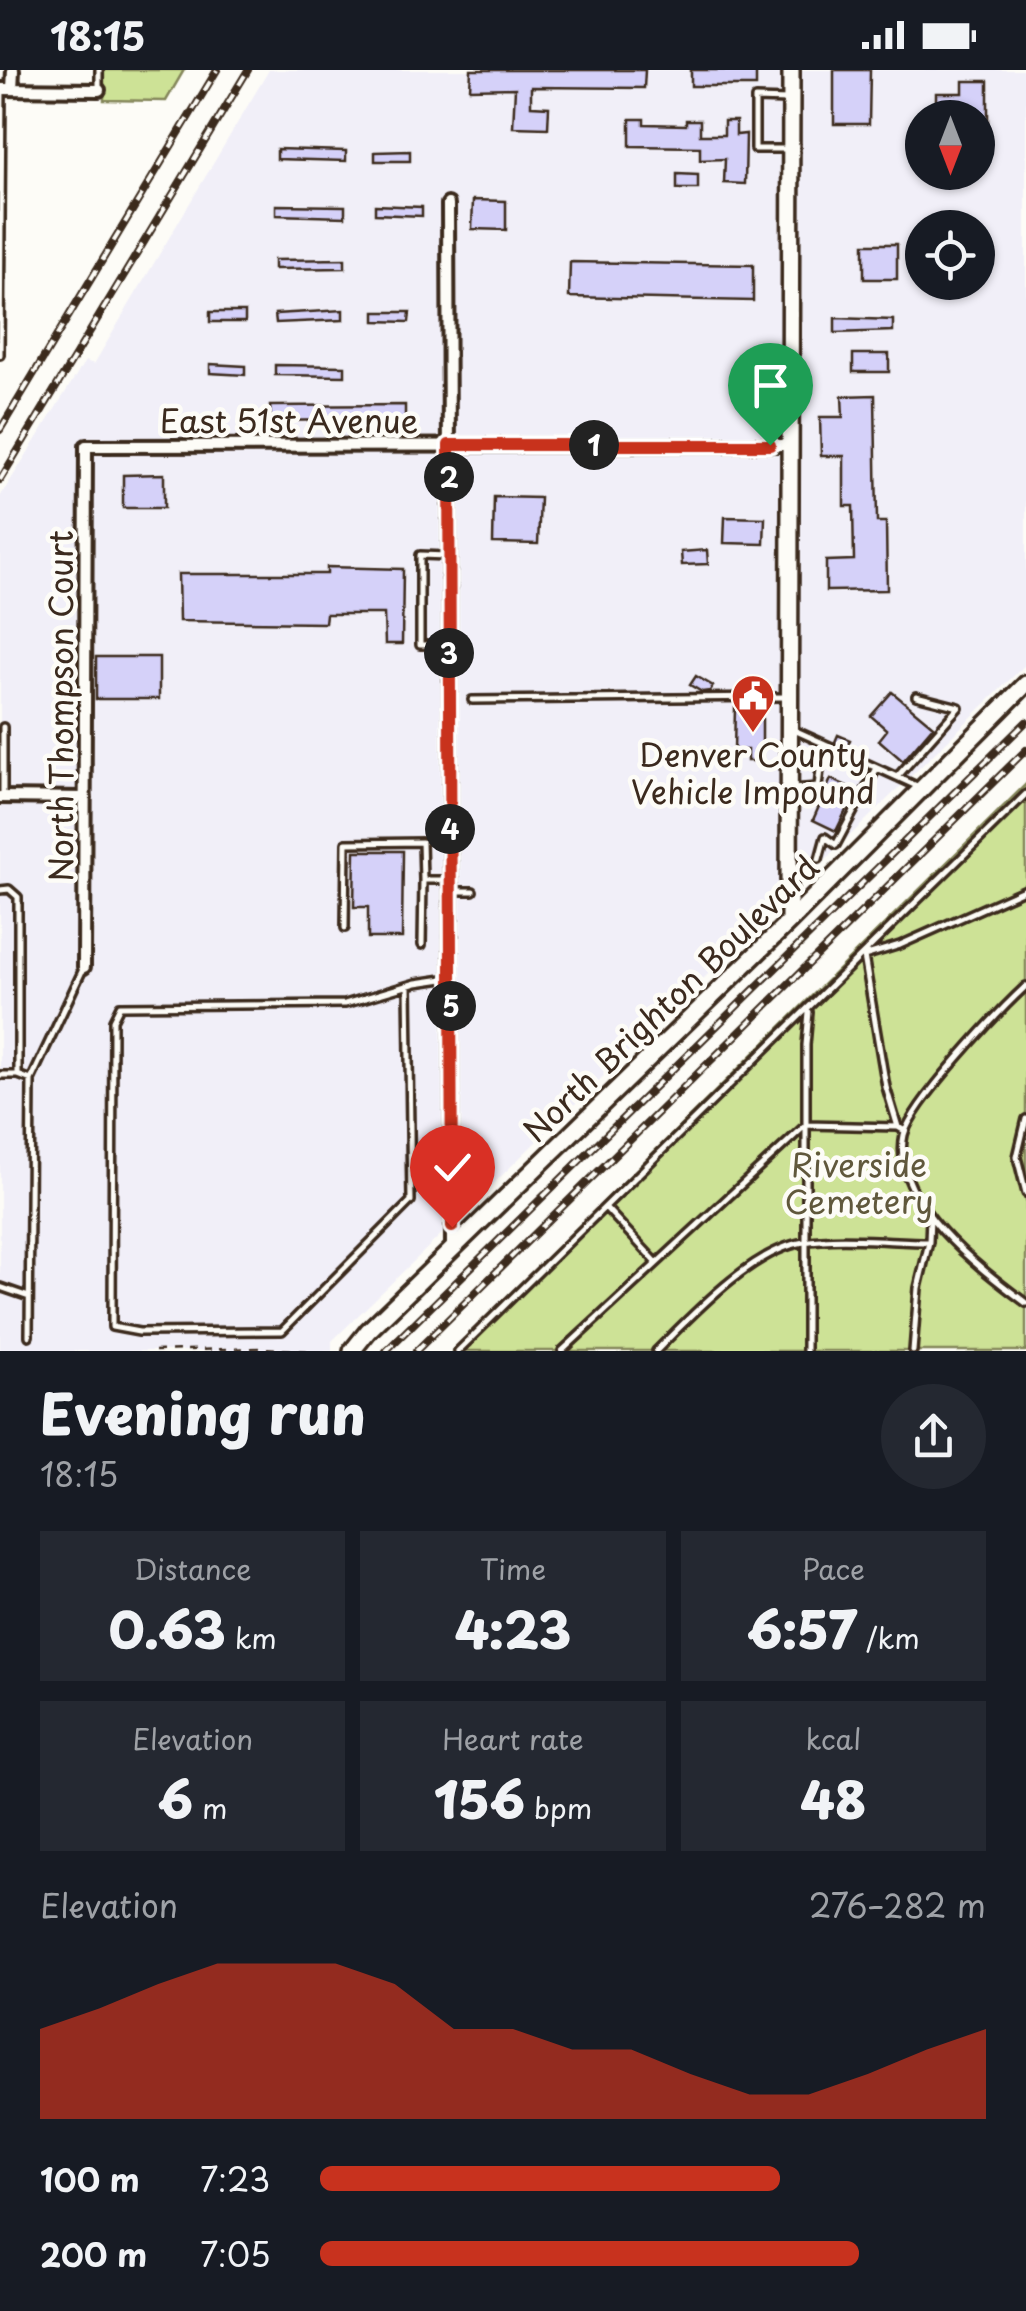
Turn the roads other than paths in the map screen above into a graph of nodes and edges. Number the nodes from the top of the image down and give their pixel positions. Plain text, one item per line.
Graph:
1 (12, 70) edge
2 (99, 70) edge
3 (791, 70) edge
4 (5, 89) edge
5 (99, 90) joint
6 (791, 100) junction
7 (791, 149) junction
8 (448, 204) dead end
9 (0, 355) edge
10 (449, 445) junction
11 (791, 445) junction
12 (86, 446) joint
13 (450, 556) junction
14 (449, 645) junction
15 (1026, 684) edge
16 (916, 696) dead end
17 (790, 697) junction
18 (472, 700) dead end
19 (4, 727) dead end
20 (790, 728) junction
21 (823, 743) junction
22 (832, 747) dead end
23 (844, 753) dead end
24 (877, 768) junction
25 (897, 777) junction
26 (922, 788) junction
27 (789, 790) junction
28 (1025, 796) edge
29 (2, 797) edge
30 (84, 798) junction
31 (819, 859) dead end
32 (423, 880) junction
33 (450, 885) junction
34 (1026, 889) edge
35 (0, 890) edge
36 (473, 891) dead end
37 (789, 922) junction
38 (345, 928) dead end
39 (422, 945) dead end
40 (864, 956) junction
41 (84, 967) joint
42 (450, 978) junction
43 (408, 986) junction
44 (1026, 986) edge
45 (809, 1008) junction
46 (0, 1075) edge
47 (18, 1075) junction
48 (30, 1080) junction
49 (1026, 1119) edge
50 (806, 1125) junction
51 (898, 1127) junction
52 (905, 1130) junction
53 (1026, 1194) edge
54 (604, 1207) junction
55 (930, 1216) junction
56 (804, 1242) junction
57 (929, 1242) junction
58 (452, 1250) junction
59 (657, 1263) junction
60 (0, 1288) edge
61 (29, 1297) junction
62 (1025, 1300) edge
63 (29, 1336) dead end
64 (352, 1351) edge
65 (458, 1351) edge
66 (562, 1351) edge
67 (656, 1351) edge
68 (806, 1351) edge
69 (913, 1351) edge

1 - 4 street
2 - 5 lane
3 - 6 main road
4 - 5 street
4 - 9 lane
6 - 7 main road
6 - 7 lane
7 - 11 main road
8 - 10 street
10 - 11 street, East 51st Avenue
10 - 12 street, East 51st Avenue
10 - 13 street
11 - 17 main road
12 - 30 street, North Thompson Court
13 - 14 street
13 - 14 lane
14 - 33 street
15 - 26 main road, North Brighton Boulevard
16 - 25 lane
17 - 18 lane
17 - 20 main road
19 - 29 lane
20 - 21 lane
20 - 27 main road
21 - 22 lane
21 - 27 lane
23 - 24 lane
24 - 25 lane
24 - 31 lane
25 - 26 lane
26 - 37 main road, North Brighton Boulevard
27 - 37 main road
28 - 40 lane
29 - 30 street
30 - 41 street, North Thompson Court
32 - 33 lane
32 - 38 lane
32 - 39 lane
33 - 36 lane
33 - 42 street
34 - 40 lane
35 - 47 lane
37 - 58 main road, North Brighton Boulevard
40 - 45 lane
40 - 51 lane
41 - 48 lane
42 - 43 lane
42 - 58 street
43 - 43 lane
44 - 52 lane
45 - 50 lane
45 - 54 lane
46 - 47 lane
47 - 48 lane
48 - 61 lane
49 - 53 lane
50 - 51 lane
50 - 56 lane
50 - 59 lane
51 - 52 lane
52 - 55 lane
54 - 59 lane
54 - 65 lane
55 - 57 lane
55 - 62 lane
56 - 57 lane
56 - 67 lane
56 - 68 lane
57 - 69 lane
58 - 64 main road, North Brighton Boulevard
59 - 66 lane
60 - 61 lane
61 - 63 lane

